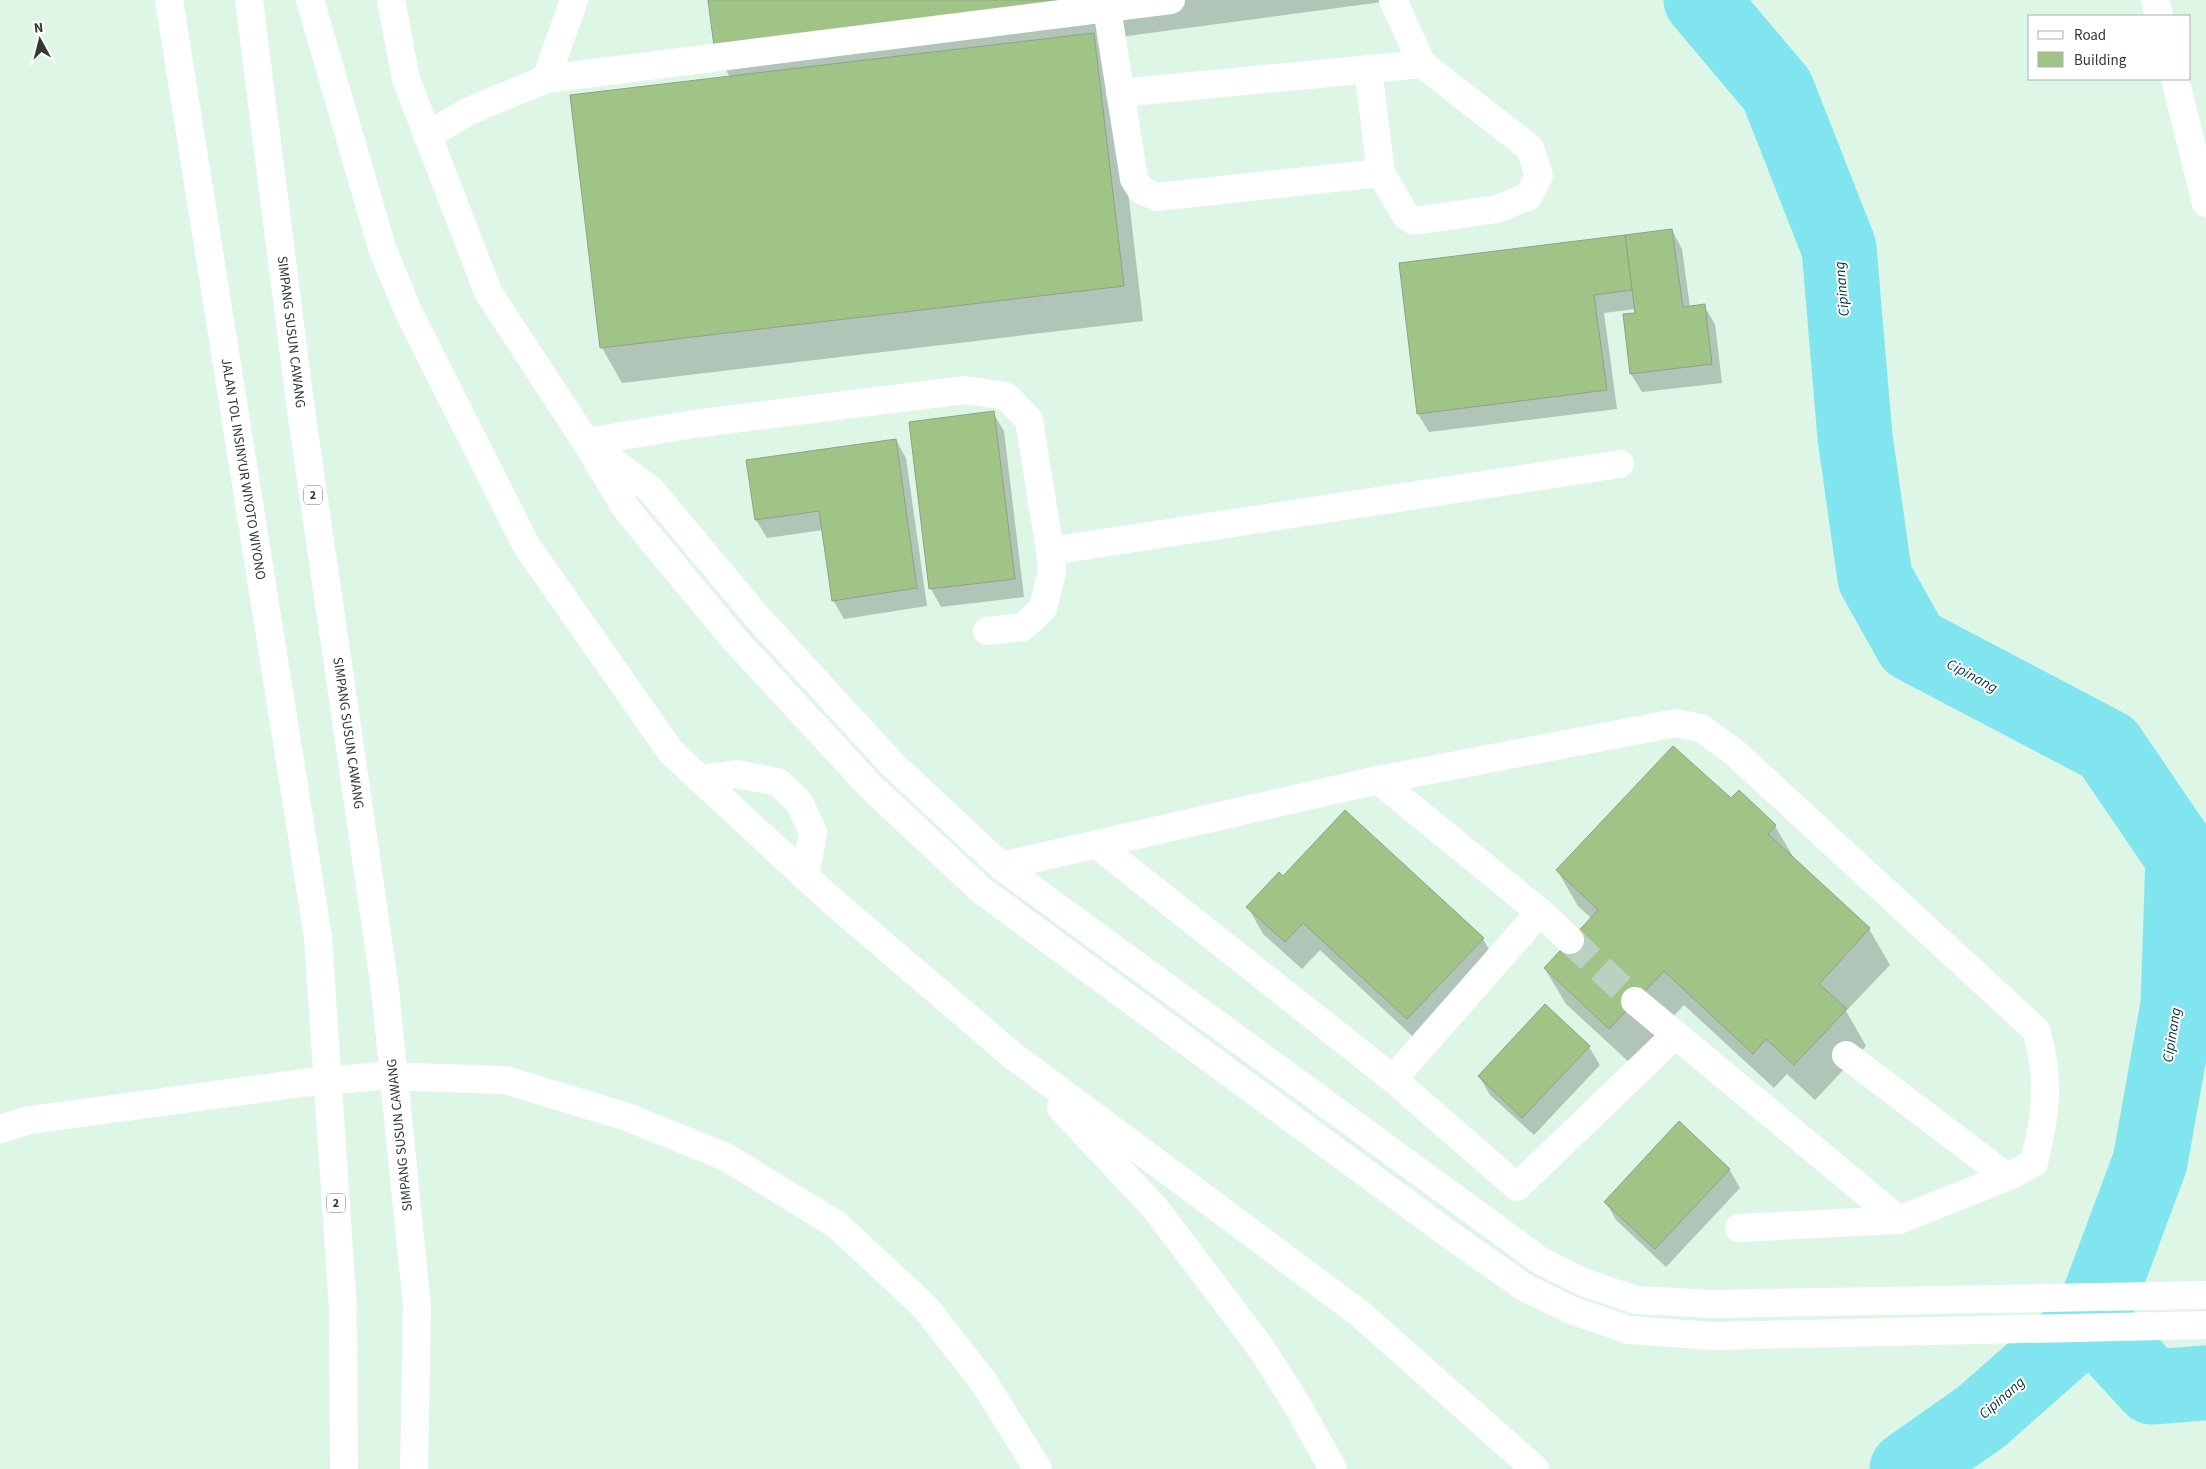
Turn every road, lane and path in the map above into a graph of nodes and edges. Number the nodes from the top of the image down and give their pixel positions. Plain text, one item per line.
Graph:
1 (169, 0) edge
2 (249, 0) edge
3 (310, 0) edge
4 (391, 0) edge
5 (574, 0) edge
6 (1171, 0) edge
7 (1393, 0) edge
8 (2155, 0) edge
9 (1107, 8) junction
10 (2159, 15) edge
11 (1422, 64) junction
12 (1368, 69) junction
13 (546, 79) junction
14 (2175, 80) edge
15 (1120, 93) junction
16 (427, 136) junction
17 (1381, 173) junction
18 (2206, 203) edge
19 (586, 442) junction
20 (1620, 464) dead end
21 (1050, 551) junction
22 (987, 631) dead end
23 (700, 779) junction
24 (1378, 780) junction
25 (1096, 844) junction
26 (1001, 866) junction
27 (806, 876) junction
28 (1540, 912) junction
29 (1570, 940) tunnel mouth
30 (1635, 1001) tunnel mouth
31 (1675, 1035) junction
32 (1012, 1055) junction
33 (1846, 1055) dead end
34 (1393, 1079) junction
35 (0, 1129) edge
36 (2007, 1177) junction
37 (1898, 1220) junction
38 (1739, 1228) dead end
39 (1583, 1282) junction
40 (2206, 1294) edge
41 (1571, 1310) junction
42 (2206, 1325) edge
43 (344, 1469) edge
44 (414, 1469) edge
45 (1038, 1469) edge
46 (1333, 1469) edge
47 (1535, 1469) edge

1 - 43 main road, JALAN TOL INSINYUR WIYOTO WIYONO / 2
2 - 44 main road, SIMPANG SUSUN CAWANG / 2
3 - 23 main road
4 - 16 main road
5 - 13 main road
6 - 9 main road
7 - 11 main road
8 - 10 main road
9 - 13 main road
9 - 15 main road
11 - 12 main road
11 - 17 main road
12 - 15 main road
12 - 17 main road
13 - 16 main road
14 - 18 main road
15 - 17 main road
16 - 19 main road
19 - 21 main road
19 - 26 main road
19 - 41 main road
20 - 21 main road
21 - 22 main road
23 - 27 main road
23 - 27 main road
24 - 25 main road
24 - 28 main road
24 - 36 main road
25 - 26 main road
25 - 34 main road
26 - 39 main road
27 - 32 main road
28 - 29 main road
28 - 34 main road
30 - 31 main road
31 - 34 main road
31 - 37 main road
32 - 46 main road
32 - 47 main road
33 - 36 main road
35 - 45 main road
36 - 37 main road
37 - 38 main road
39 - 40 main road
39 - 41 main road
41 - 42 main road

